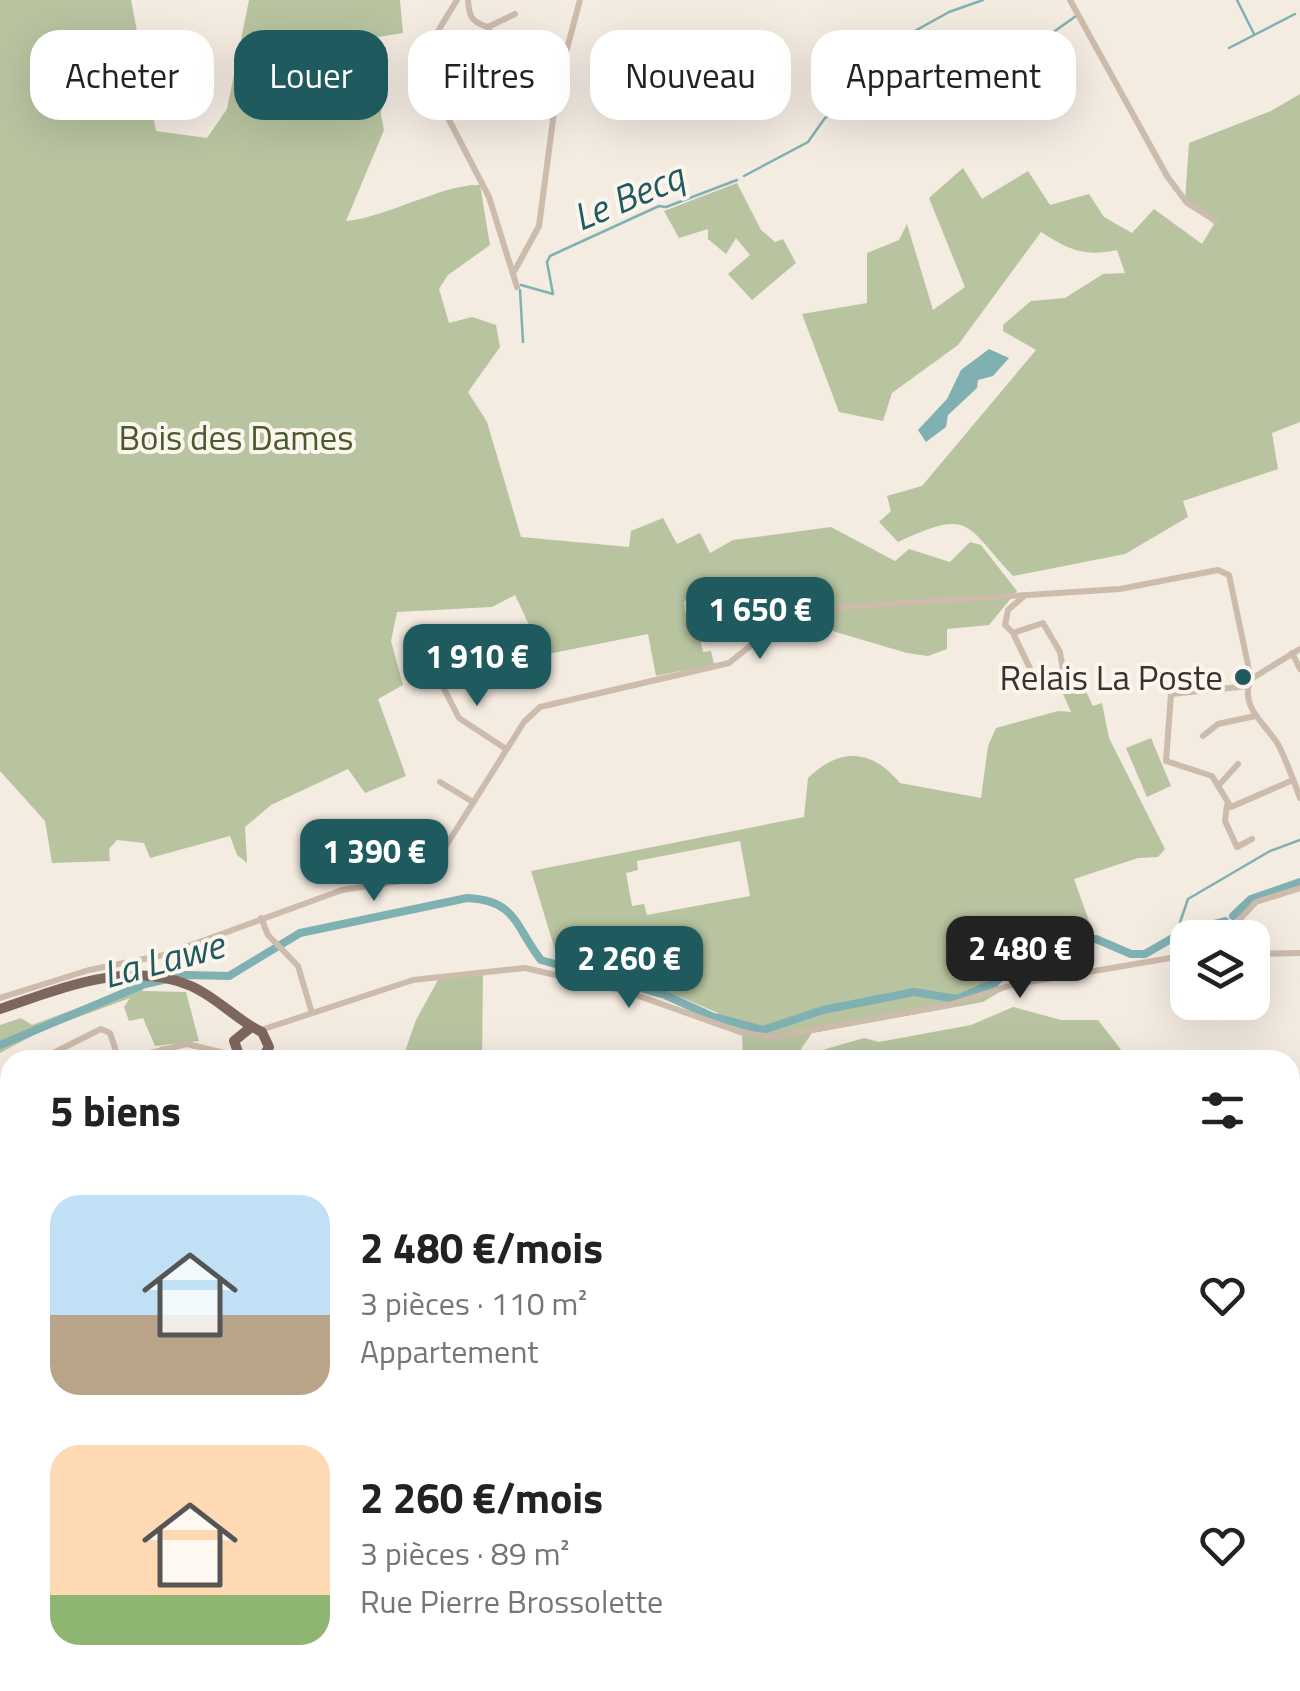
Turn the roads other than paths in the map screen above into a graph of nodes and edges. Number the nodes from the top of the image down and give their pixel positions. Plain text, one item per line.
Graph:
1 (457, 0) edge
2 (468, 0) edge
3 (580, 0) edge
4 (1070, 0) edge
5 (516, 14) dead end
6 (488, 27) junction
7 (489, 30) edge
8 (1216, 221) dead end
9 (514, 270) junction
10 (517, 287) dead end
11 (1024, 596) junction
12 (1013, 633) junction
13 (1296, 651) edge
14 (1300, 670) edge
15 (438, 676) dead end
16 (1250, 682) junction
17 (1255, 716) junction
18 (1202, 736) dead end
19 (506, 749) junction
20 (1238, 764) dead end
21 (1300, 770) edge
22 (1293, 778) junction
23 (440, 782) dead end
24 (1218, 786) junction
25 (1300, 798) edge
26 (473, 802) junction
27 (1227, 804) junction
28 (1252, 839) dead end
29 (1300, 888) edge
30 (261, 918) junction
31 (1239, 920) edge
32 (1300, 953) edge
33 (1270, 954) edge
34 (1170, 958) edge
35 (0, 998) edge
36 (225, 1008) junction
37 (0, 1009) edge
38 (312, 1012) junction
39 (282, 1024) junction
40 (255, 1030) junction
41 (236, 1038) junction
42 (163, 1048) joint
43 (206, 1048) junction
44 (59, 1050) edge
45 (116, 1050) edge
46 (156, 1050) edge
47 (212, 1050) edge
48 (238, 1050) edge
49 (265, 1050) edge
50 (269, 1050) edge

1 - 9 street
2 - 6 street
3 - 9 street
4 - 8 street
5 - 6 street
6 - 7 street
9 - 10 street
11 - 12 street
11 - 16 street
11 - 19 street
12 - 12 street
13 - 14 street
13 - 16 street
15 - 19 street
16 - 17 street
16 - 24 street
17 - 18 street
17 - 22 street
19 - 26 street
20 - 24 street
21 - 22 street
22 - 25 street
22 - 27 street
23 - 26 street
24 - 27 street
26 - 30 street
27 - 28 street
29 - 31 street
30 - 35 street
30 - 38 street
32 - 33 street
34 - 38 street
36 - 37 main road
36 - 40 main road
36 - 41 main road
38 - 39 street
39 - 40 street
39 - 50 street
40 - 41 main road
40 - 49 main road
41 - 43 street
41 - 48 main road
42 - 43 street
42 - 46 street
43 - 47 street
44 - 45 street

